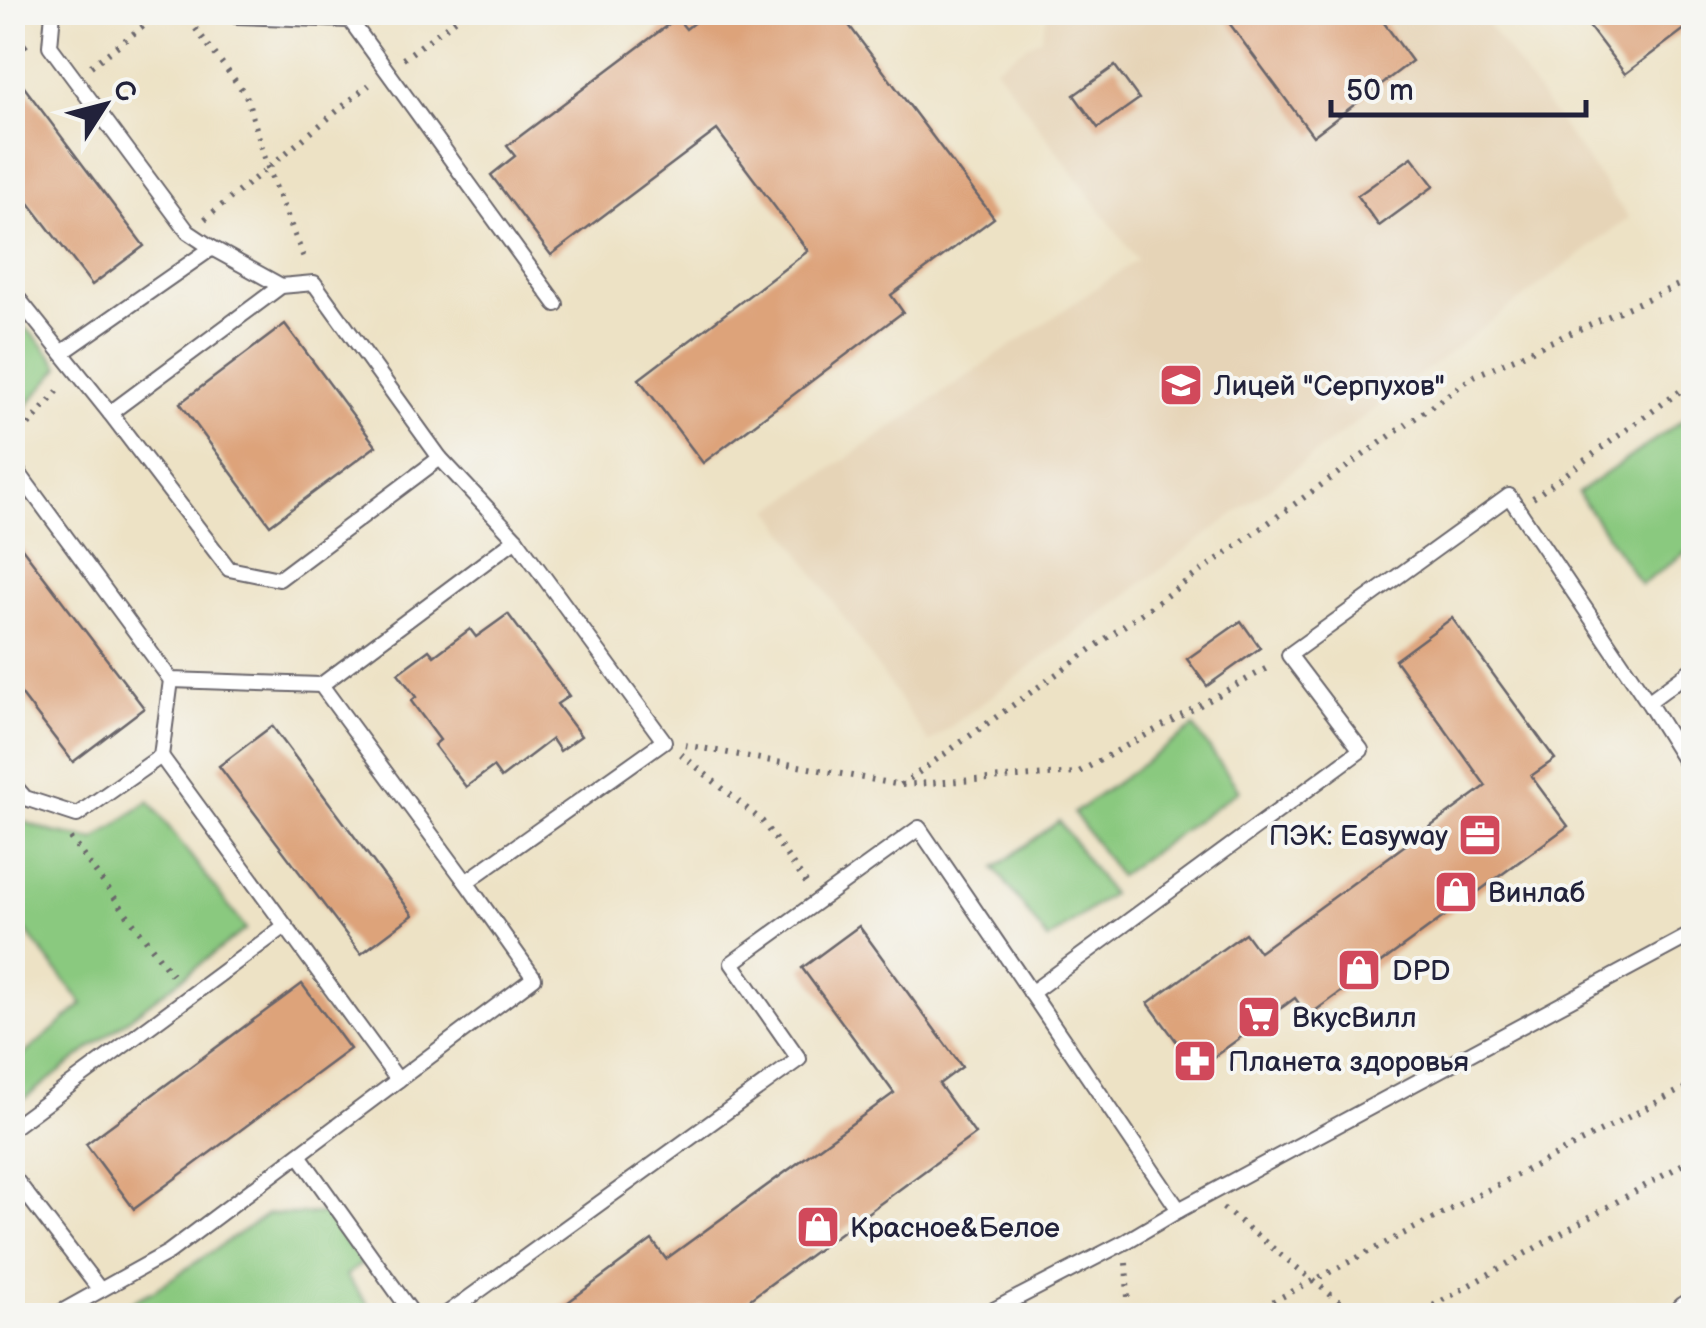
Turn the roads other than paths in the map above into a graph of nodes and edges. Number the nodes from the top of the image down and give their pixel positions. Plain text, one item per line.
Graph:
1 (52, 12) edge
2 (226, 12) edge
3 (355, 16) edge
4 (212, 248) junction
5 (280, 286) junction
6 (12, 291) edge
7 (556, 304) dead end
8 (63, 352) junction
9 (110, 414) junction
10 (440, 458) junction
11 (14, 470) edge
12 (516, 539) junction
13 (1694, 668) edge
14 (171, 680) junction
15 (322, 686) junction
16 (1648, 702) junction
17 (161, 756) junction
18 (1694, 776) edge
19 (12, 783) edge
20 (466, 882) junction
21 (285, 926) junction
22 (1694, 932) edge
23 (1031, 993) junction
24 (398, 1080) junction
25 (12, 1128) edge
26 (298, 1155) junction
27 (12, 1176) edge
28 (1179, 1210) junction
29 (100, 1290) junction
30 (54, 1316) edge
31 (414, 1316) edge
32 (444, 1316) edge
33 (982, 1316) edge

1 - 4 lane
2 - 3 lane
3 - 7 lane
4 - 5 lane
4 - 8 lane
5 - 9 lane
5 - 10 lane
6 - 8 lane
8 - 9 lane
9 - 10 lane
10 - 12 lane
11 - 14 lane
12 - 15 lane
12 - 20 lane
13 - 16 lane
14 - 15 lane
14 - 17 lane
15 - 20 lane
16 - 18 lane
16 - 23 lane
17 - 19 lane
17 - 21 lane
20 - 24 lane
21 - 24 lane
21 - 25 lane
22 - 28 lane
23 - 28 lane
23 - 32 lane
24 - 26 lane
26 - 29 lane
26 - 31 lane
27 - 29 lane
28 - 33 lane
29 - 30 lane

